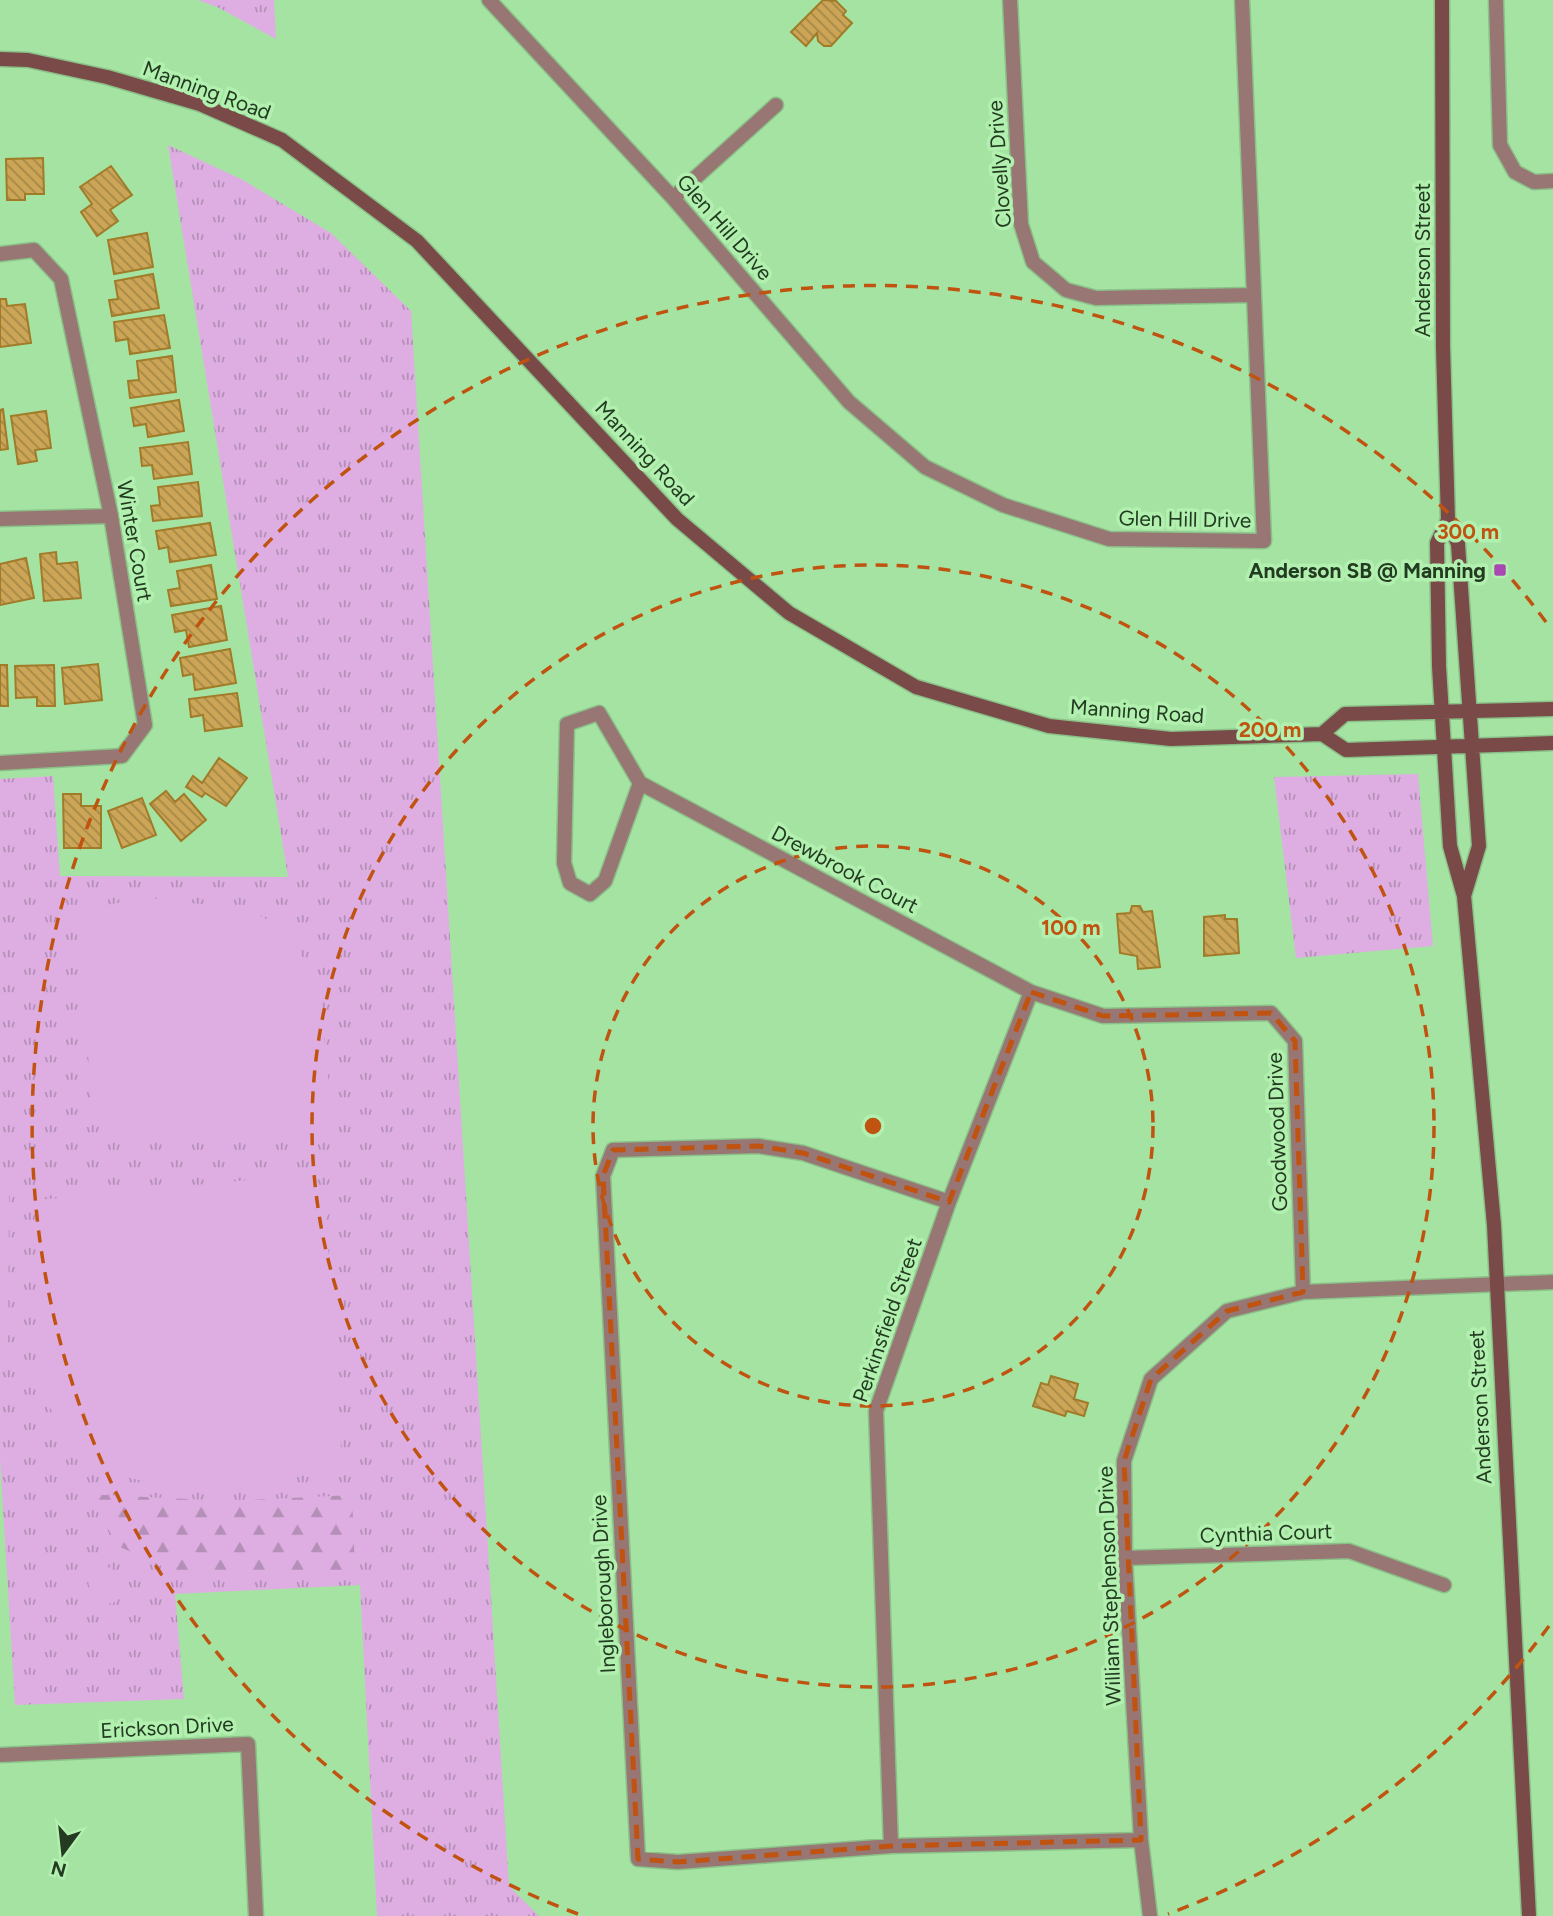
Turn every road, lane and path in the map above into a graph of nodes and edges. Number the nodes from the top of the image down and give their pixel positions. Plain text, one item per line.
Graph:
1 (489, 0) edge
2 (1010, 0) edge
3 (1241, 0) edge
4 (1442, 0) edge
5 (1496, 0) edge
6 (0, 59) edge
7 (776, 105) dead end
8 (1553, 181) edge
9 (673, 198) junction
10 (0, 254) edge
11 (1252, 295) junction
12 (111, 516) junction
13 (0, 519) edge
14 (1448, 520) junction
15 (1553, 709) edge
16 (1470, 711) junction
17 (1442, 712) junction
18 (1322, 734) junction
19 (1553, 743) edge
20 (1472, 747) junction
21 (1444, 749) junction
22 (0, 763) edge
23 (640, 783) junction
24 (1464, 896) junction
25 (1031, 992) junction
26 (949, 1202) junction
27 (1553, 1282) edge
28 (1495, 1284) junction
29 (1303, 1292) junction
30 (1125, 1558) junction
31 (1444, 1585) dead end
32 (0, 1755) edge
33 (1141, 1840) junction
34 (891, 1846) junction
35 (256, 1916) edge
36 (1150, 1916) edge
37 (1529, 1916) edge

1 - 9 street, Glen Hill Drive
2 - 11 street, Clovelly Drive
3 - 11 street, Glen Hill Drive
4 - 14 main road, Anderson Street
5 - 8 street
6 - 18 main road, Manning Road
7 - 9 street
9 - 11 street, Glen Hill Drive
10 - 12 street, Winter Court
12 - 13 street
12 - 22 street, Winter Court
14 - 16 main road, Anderson Street
14 - 17 main road, Anderson Street
15 - 16 main road
16 - 17 main road
16 - 20 main road, Anderson Street
17 - 18 main road
17 - 21 main road, Anderson Street
18 - 21 main road
19 - 20 main road
20 - 21 main road
20 - 24 main road, Anderson Street
21 - 24 main road, Anderson Street
23 - 23 street
23 - 25 street, Drewbrook Court
24 - 28 main road, Anderson Street
25 - 26 street, Perkinsfield Street
25 - 29 street, Goodwood Drive
26 - 34 street, Perkinsfield Street
26 - 34 street, Ingleborough Drive
27 - 28 street, William Stephenson Drive
28 - 29 street, William Stephenson Drive
28 - 37 main road, Anderson Street
29 - 30 street, William Stephenson Drive
30 - 31 street, Cynthia Court
30 - 33 street, William Stephenson Drive
32 - 35 street, Erickson Drive
33 - 34 street, Ingleborough Drive
33 - 36 street, William Stephenson Drive

